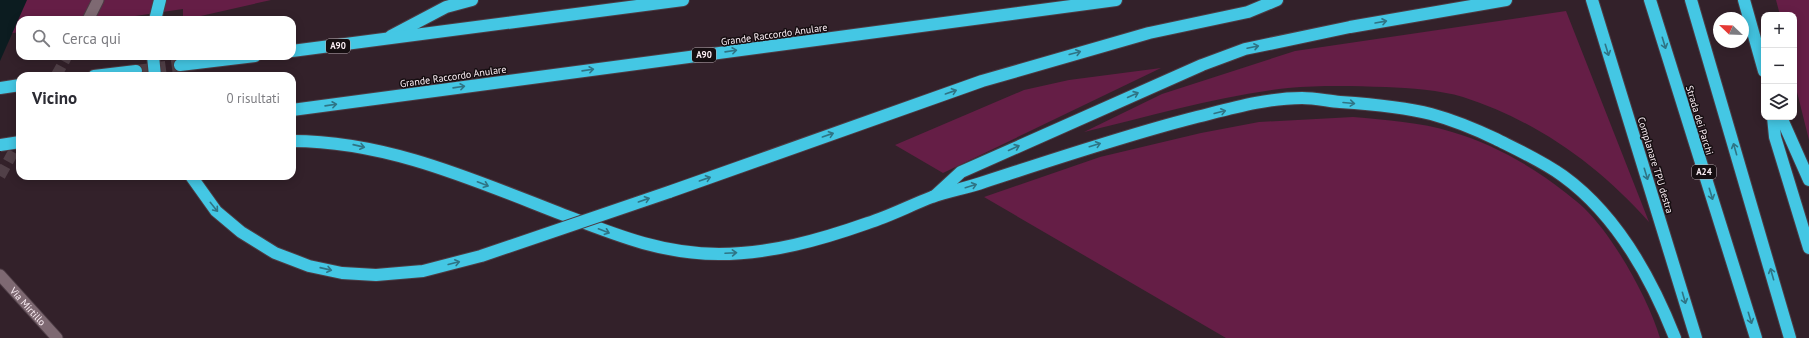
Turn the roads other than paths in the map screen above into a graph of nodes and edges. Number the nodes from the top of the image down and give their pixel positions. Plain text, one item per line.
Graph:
1 (98, 0) edge
2 (160, 0) edge
3 (472, 0) edge
4 (683, 0) edge
5 (1116, 0) edge
6 (1278, 0) edge
7 (1506, 0) edge
8 (1592, 0) edge
9 (1744, 0) edge
10 (1651, 3) edge
11 (1693, 5) edge
12 (90, 16) edge
13 (156, 16) edge
14 (384, 40) junction
15 (296, 51) edge
16 (153, 60) edge
17 (225, 60) edge
18 (1761, 60) edge
19 (180, 66) tunnel mouth
20 (136, 71) tunnel mouth
21 (128, 72) edge
22 (155, 72) edge
23 (16, 86) edge
24 (0, 88) edge
25 (296, 109) edge
26 (1773, 120) edge
27 (1782, 120) edge
28 (296, 141) edge
29 (16, 143) edge
30 (0, 145) edge
31 (194, 180) edge
32 (1809, 180) edge
33 (934, 197) junction
34 (1809, 248) edge
35 (0, 274) edge
36 (57, 338) edge
37 (1675, 338) edge
38 (1696, 338) edge
39 (1756, 338) edge
40 (1790, 338) edge

1 - 12 street
2 - 13 highway
3 - 14 highway
4 - 14 highway, A90
25 -> 5 highway, Grande Raccordo Anulare / A90
31 -> 6 highway, bridge
33 -> 7 highway
8 -> 38 highway, Complanare TPU destra
9 - 18 highway
10 -> 39 highway, Strada dei Parchi / A24
40 -> 11 highway
14 - 15 highway, A90
16 - 22 highway, bridge
17 - 19 highway
20 - 21 highway
23 - 24 highway
26 - 34 highway
27 - 32 highway
28 -> 33 highway
29 - 30 highway, bridge
33 -> 37 highway
35 - 36 street, Via Mirtillo

